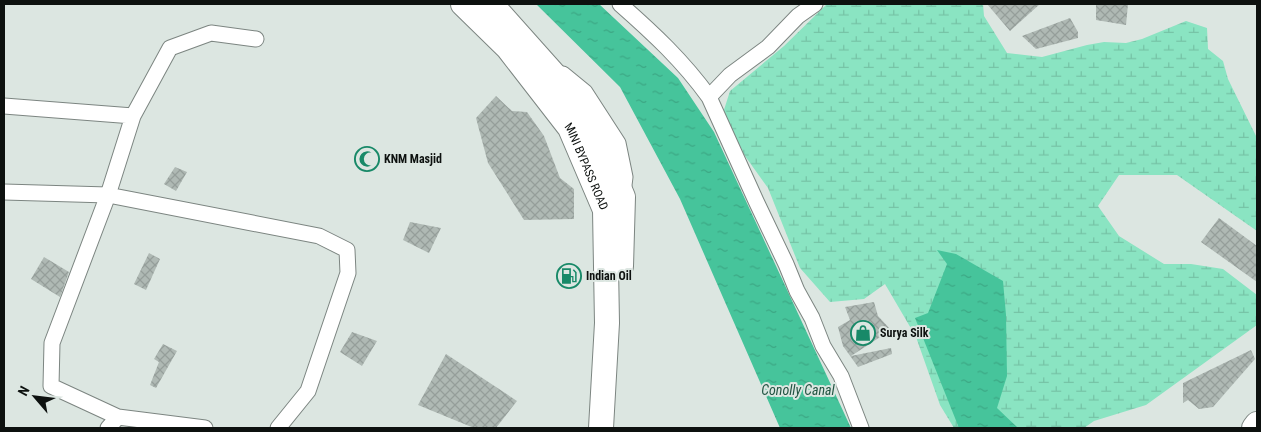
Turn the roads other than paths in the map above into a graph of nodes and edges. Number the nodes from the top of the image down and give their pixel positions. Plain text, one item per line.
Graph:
1 (463, 4) edge
2 (491, 4) edge
3 (620, 4) edge
4 (815, 4) edge
5 (256, 39) dead end
6 (709, 97) junction
7 (4, 106) edge
8 (133, 116) junction
9 (4, 192) edge
10 (108, 195) junction
11 (614, 273) junction
12 (118, 417) junction
13 (1257, 424) edge
14 (108, 428) edge
15 (204, 428) edge
16 (278, 428) edge
17 (601, 428) edge
18 (617, 428) edge
19 (860, 428) edge
20 (1254, 428) edge

1 - 11 main road, MINI BYPASS ROAD
2 - 11 main road, MINI BYPASS ROAD
3 - 6 street
4 - 6 street
5 - 8 street
6 - 19 street
7 - 8 street
8 - 10 street
9 - 10 street
10 - 12 street
10 - 16 street
11 - 17 main road, MINI BYPASS ROAD
11 - 18 main road, MINI BYPASS ROAD
12 - 14 street
12 - 15 street
13 - 20 main road

